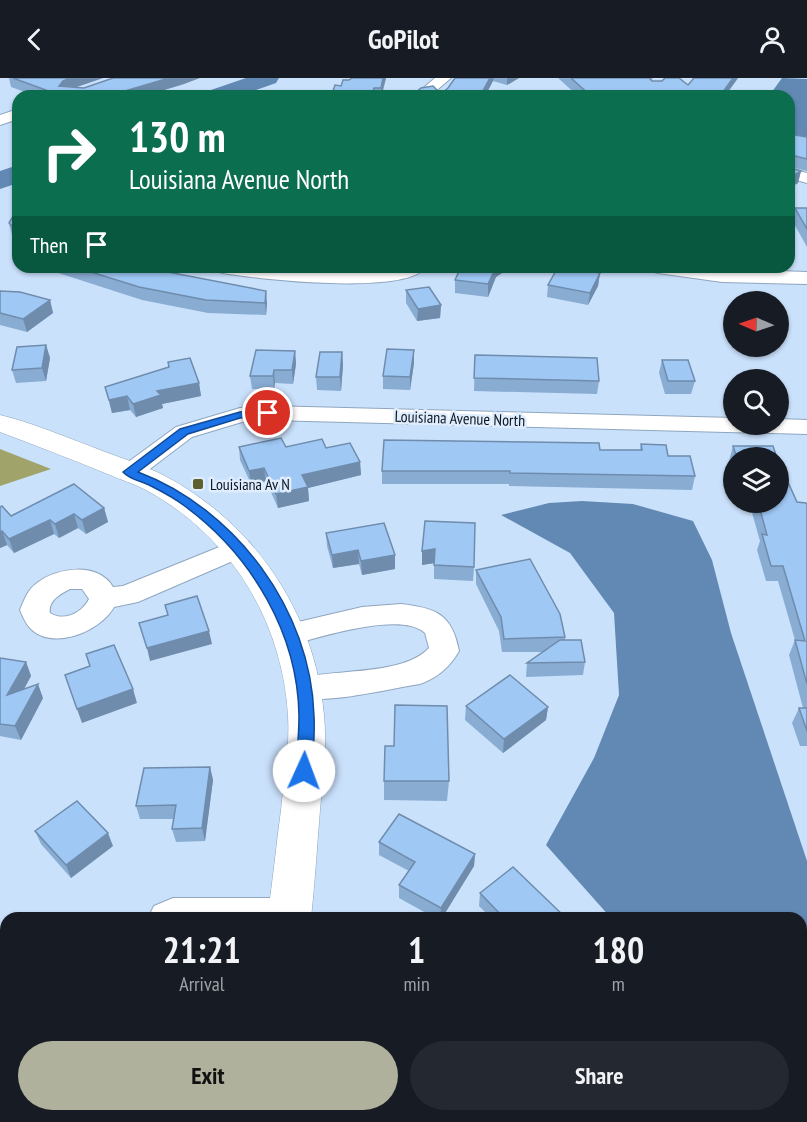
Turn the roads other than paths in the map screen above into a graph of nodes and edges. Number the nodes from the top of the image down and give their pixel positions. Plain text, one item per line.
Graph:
1 (444, 78) edge
2 (429, 90) edge
3 (273, 273) edge
4 (395, 273) edge
5 (701, 273) edge
6 (807, 278) edge
7 (0, 423) edge
8 (807, 428) edge
9 (129, 472) junction
10 (239, 548) junction
11 (103, 599) dead end
12 (291, 634) junction
13 (303, 688) junction
14 (290, 912) edge

1 - 2 street
3 - 4 street
5 - 6 street
7 - 9 street
8 - 9 street, Louisiana Avenue North
9 - 10 street
10 - 11 street
10 - 12 street
12 - 13 street
12 - 13 street
13 - 14 street

